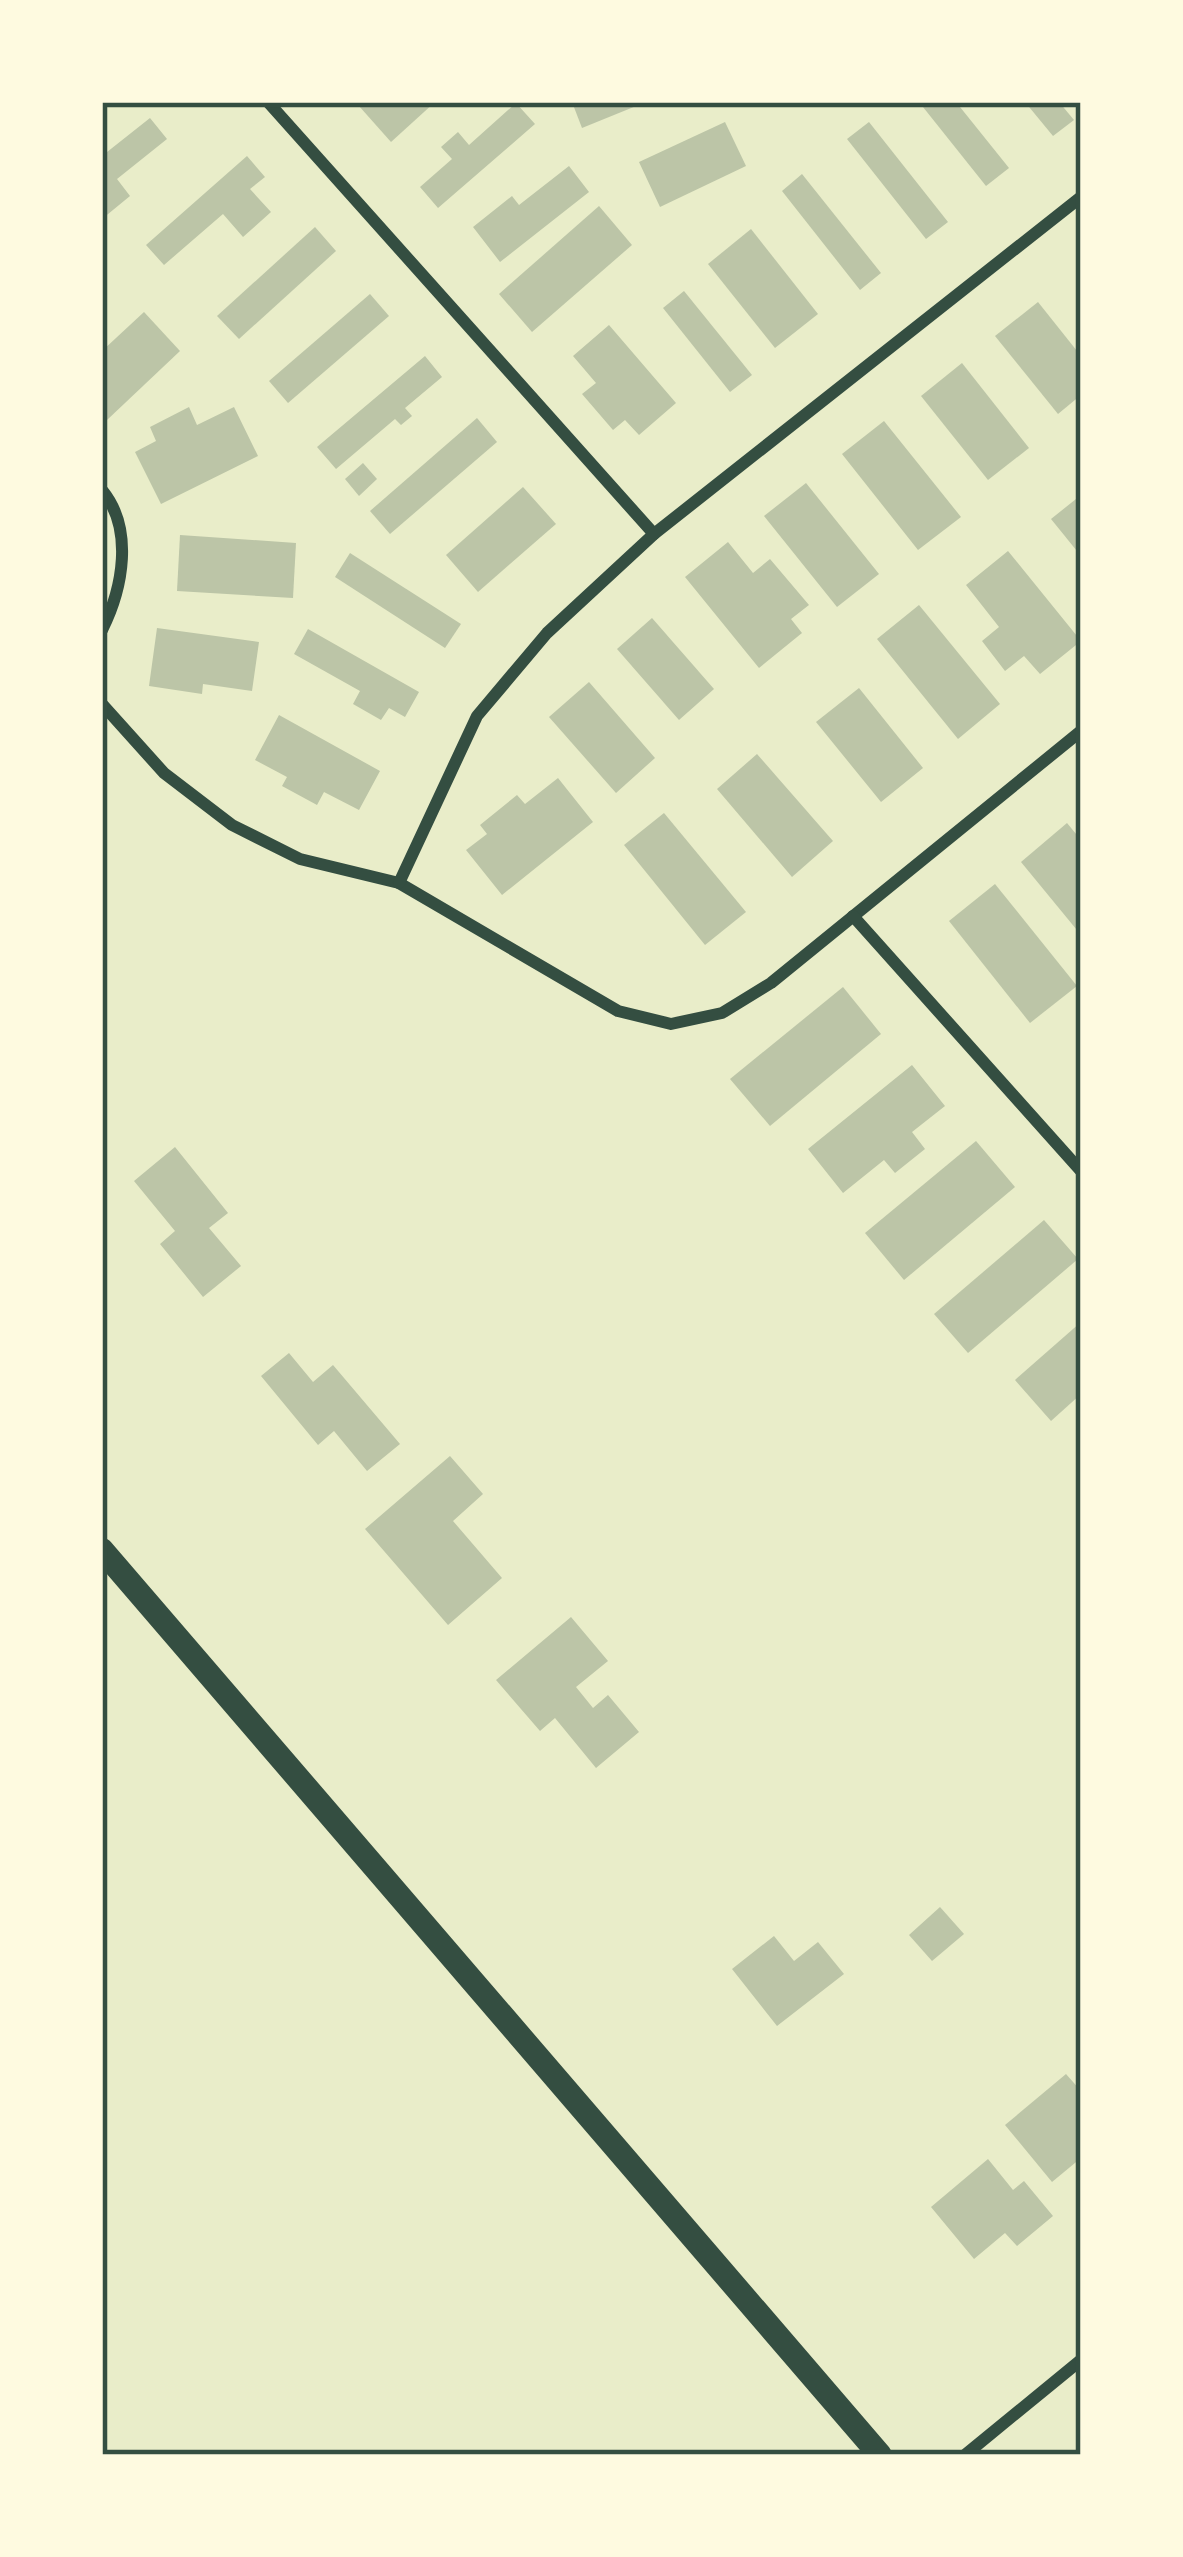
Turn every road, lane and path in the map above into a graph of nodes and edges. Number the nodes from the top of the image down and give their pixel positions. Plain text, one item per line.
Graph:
1 (268, 102) edge
2 (1081, 197) edge
3 (102, 490) edge
4 (654, 534) junction
5 (102, 630) edge
6 (102, 704) edge
7 (1081, 731) edge
8 (399, 883) junction
9 (853, 916) junction
10 (1081, 1171) edge
11 (102, 1550) edge
12 (1081, 2360) edge
13 (880, 2455) edge
14 (965, 2455) edge

1 - 4 street
2 - 4 street
3 - 5 street
4 - 8 street
6 - 8 street
7 - 9 street
8 - 9 street
9 - 10 street
11 - 13 main road
12 - 14 street

